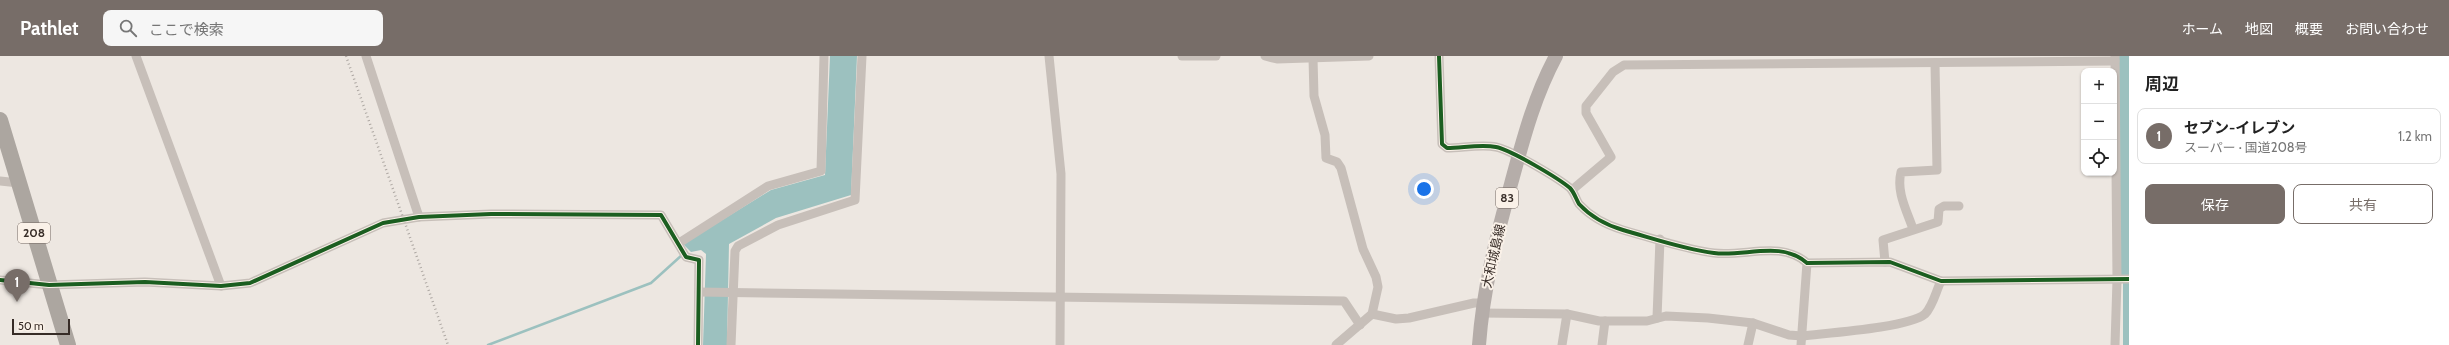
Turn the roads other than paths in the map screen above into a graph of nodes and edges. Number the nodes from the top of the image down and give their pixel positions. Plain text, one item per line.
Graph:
1 (136, 56) edge
2 (366, 56) edge
3 (824, 56) edge
4 (862, 56) edge
5 (1049, 56) edge
6 (1182, 56) edge
7 (1216, 56) edge
8 (1265, 56) edge
9 (1369, 56) edge
10 (1439, 56) edge
11 (1556, 56) edge
12 (1312, 58) junction
13 (2115, 59) edge
14 (1935, 63) junction
15 (0, 120) edge
16 (1518, 158) junction
17 (0, 181) edge
18 (19, 183) junction
19 (1572, 190) junction
20 (1959, 206) dead end
21 (420, 217) junction
22 (1913, 229) junction
23 (1660, 240) junction
24 (679, 243) junction
25 (1885, 262) junction
26 (1807, 263) junction
27 (2129, 279) edge
28 (0, 280) edge
29 (2117, 280) junction
30 (1941, 281) junction
31 (49, 285) junction
32 (221, 286) junction
33 (699, 292) junction
34 (733, 293) junction
35 (1060, 298) junction
36 (1482, 308) junction
37 (1372, 314) junction
38 (1567, 314) junction
39 (1657, 318) junction
40 (1605, 322) junction
41 (1753, 324) junction
42 (1360, 325) junction
43 (1801, 341) edge
44 (68, 345) edge
45 (698, 345) edge
46 (731, 345) edge
47 (1060, 345) edge
48 (1336, 345) edge
49 (1479, 345) edge
50 (1562, 345) edge
51 (1602, 345) edge
52 (1748, 345) edge
53 (2115, 345) edge

1 - 32 street
2 - 21 street
3 - 24 street
4 - 34 street
5 - 35 street
6 - 7 street
8 - 12 street
9 - 12 street
10 - 16 street
11 - 16 main road, 大和城島線 / 83
12 - 37 street
13 - 14 street
13 - 29 street
14 - 19 street
14 - 22 street
15 - 18 highway, 208
16 - 19 street
16 - 36 main road, 大和城島線 / 83
17 - 18 street
18 - 31 highway, 208
19 - 23 street
20 - 22 street
21 - 24 street
21 - 32 street
22 - 25 street
23 - 26 street
23 - 39 street
24 - 33 street
25 - 26 street
25 - 30 street
26 - 43 street
27 - 29 street
28 - 31 street
29 - 30 street
29 - 53 street
30 - 43 street
31 - 32 street
31 - 44 highway, 208
33 - 34 street
33 - 45 street
34 - 35 street
34 - 46 street
35 - 42 street
35 - 47 street
36 - 37 street
36 - 38 street
36 - 49 main road, 大和城島線 / 83
37 - 42 street
38 - 40 street
38 - 50 street
39 - 40 street
39 - 41 street
40 - 51 street
41 - 43 street
41 - 52 street
42 - 48 street

